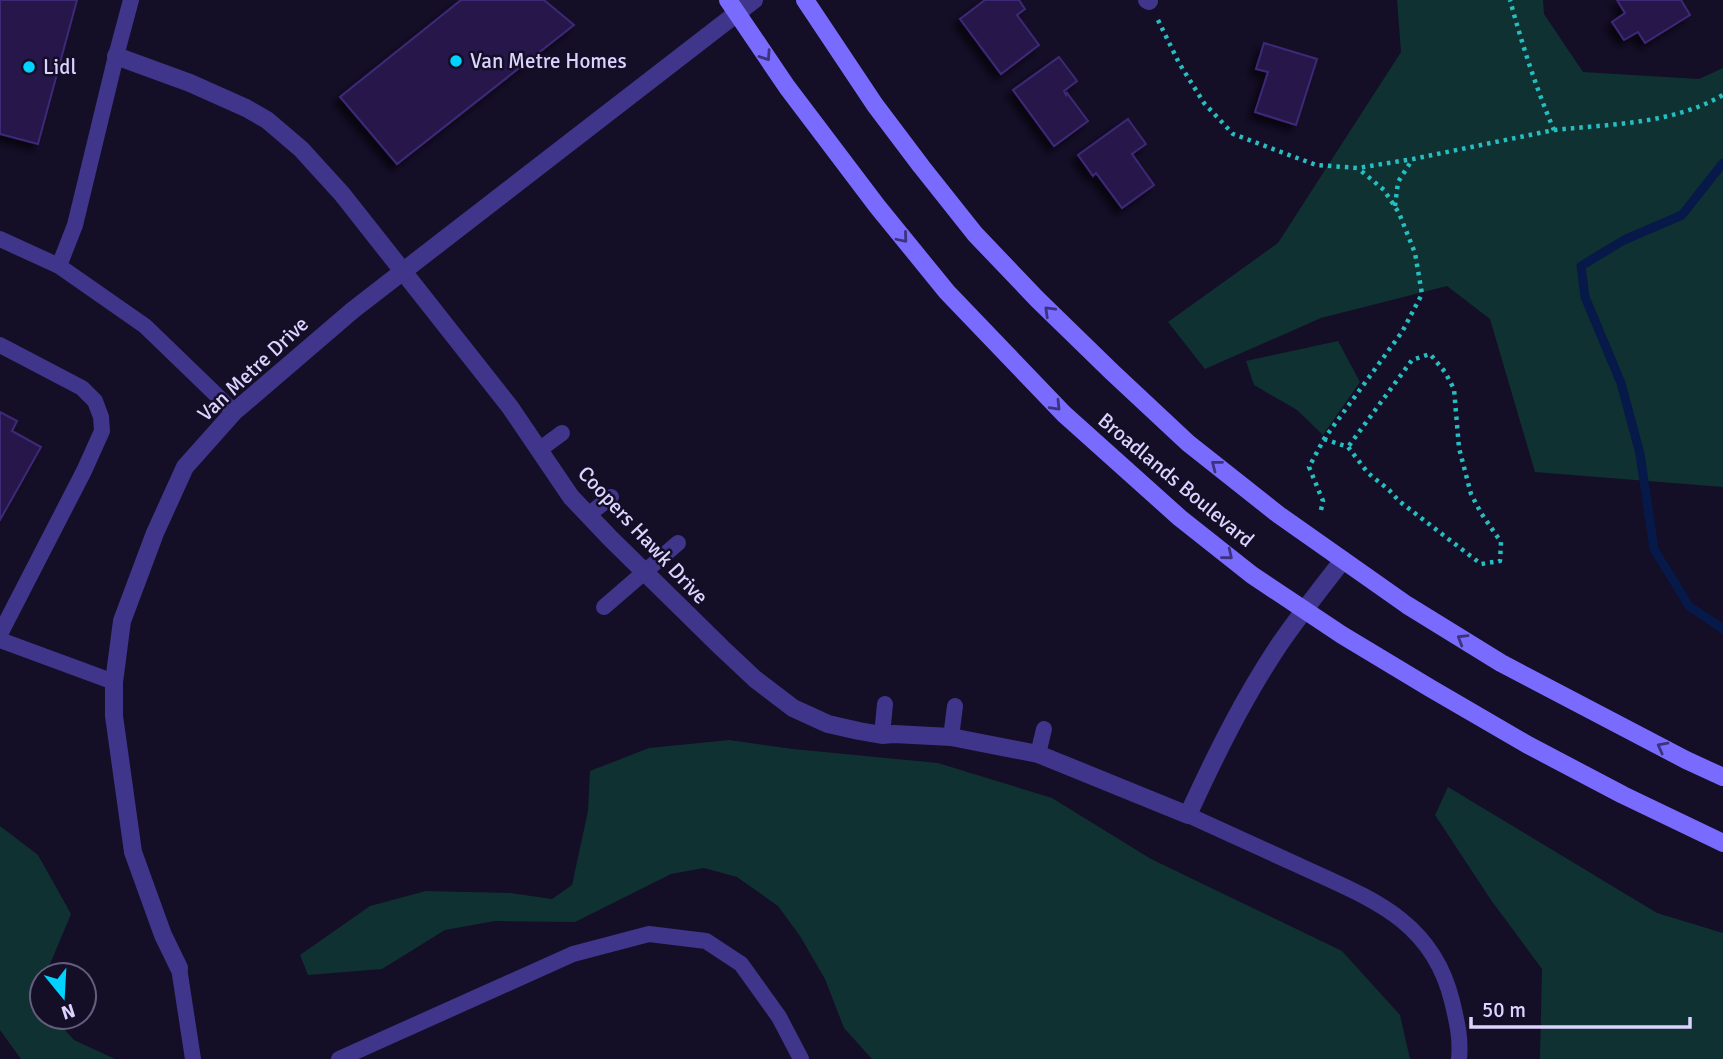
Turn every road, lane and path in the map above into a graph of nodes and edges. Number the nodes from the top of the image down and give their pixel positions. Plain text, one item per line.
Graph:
1 (131, 0) edge
2 (754, 0) edge
3 (805, 0) edge
4 (1148, 0) edge
5 (1510, 0) edge
6 (732, 6) edge
7 (116, 56) junction
8 (1723, 95) edge
9 (1554, 130) junction
10 (1413, 159) junction
11 (1358, 168) junction
12 (1395, 207) junction
13 (0, 239) edge
14 (59, 266) junction
15 (402, 272) junction
16 (0, 345) edge
17 (234, 412) junction
18 (562, 433) dead end
19 (1324, 439) junction
20 (1348, 447) junction
21 (539, 450) junction
22 (611, 496) dead end
23 (1321, 510) dead end
24 (588, 515) junction
25 (678, 544) dead end
26 (1343, 559) junction
27 (644, 573) junction
28 (604, 607) dead end
29 (1304, 610) junction
30 (0, 634) edge
31 (0, 640) edge
32 (114, 682) junction
33 (885, 704) dead end
34 (955, 706) dead end
35 (1044, 729) dead end
36 (882, 735) junction
37 (951, 737) junction
38 (1038, 754) junction
39 (1723, 777) edge
40 (1188, 815) junction
41 (1723, 843) edge
42 (179, 968) joint
43 (193, 1059) edge
44 (339, 1059) edge
45 (801, 1059) edge
46 (1459, 1059) edge

1 - 7 lane
2 - 6 street, Van Metre Drive
26 -> 3 main road, Broadlands Boulevard
4 - 11 path
5 - 9 path
6 - 15 street, Van Metre Drive
6 -> 29 main road, Broadlands Boulevard
7 - 14 lane
7 - 15 street, Coopers Hawk Drive
8 - 9 path
9 - 10 path
10 - 11 path
10 - 12 path
11 - 12 path
12 - 19 path
13 - 14 lane
14 - 17 lane
15 - 17 street, Van Metre Drive
15 - 21 street, Coopers Hawk Drive
16 - 30 lane
17 - 32 street, Van Metre Drive
18 - 21 lane
19 - 20 path
19 - 23 path
20 - 20 path
21 - 24 street, Coopers Hawk Drive
22 - 24 lane
24 - 27 street, Coopers Hawk Drive
25 - 27 lane
26 - 29 street
39 -> 26 main road, Broadlands Boulevard
27 - 28 lane
27 - 36 street, Coopers Hawk Drive
29 - 40 street
29 - 41 main road, Broadlands Boulevard
31 - 32 lane
32 - 42 street, Van Metre Drive
33 - 36 lane
34 - 37 lane
35 - 38 lane
36 - 37 street, Coopers Hawk Drive
37 - 38 street, Coopers Hawk Drive
38 - 40 street, Coopers Hawk Drive
40 - 46 lane
42 - 43 lane
44 - 45 lane

